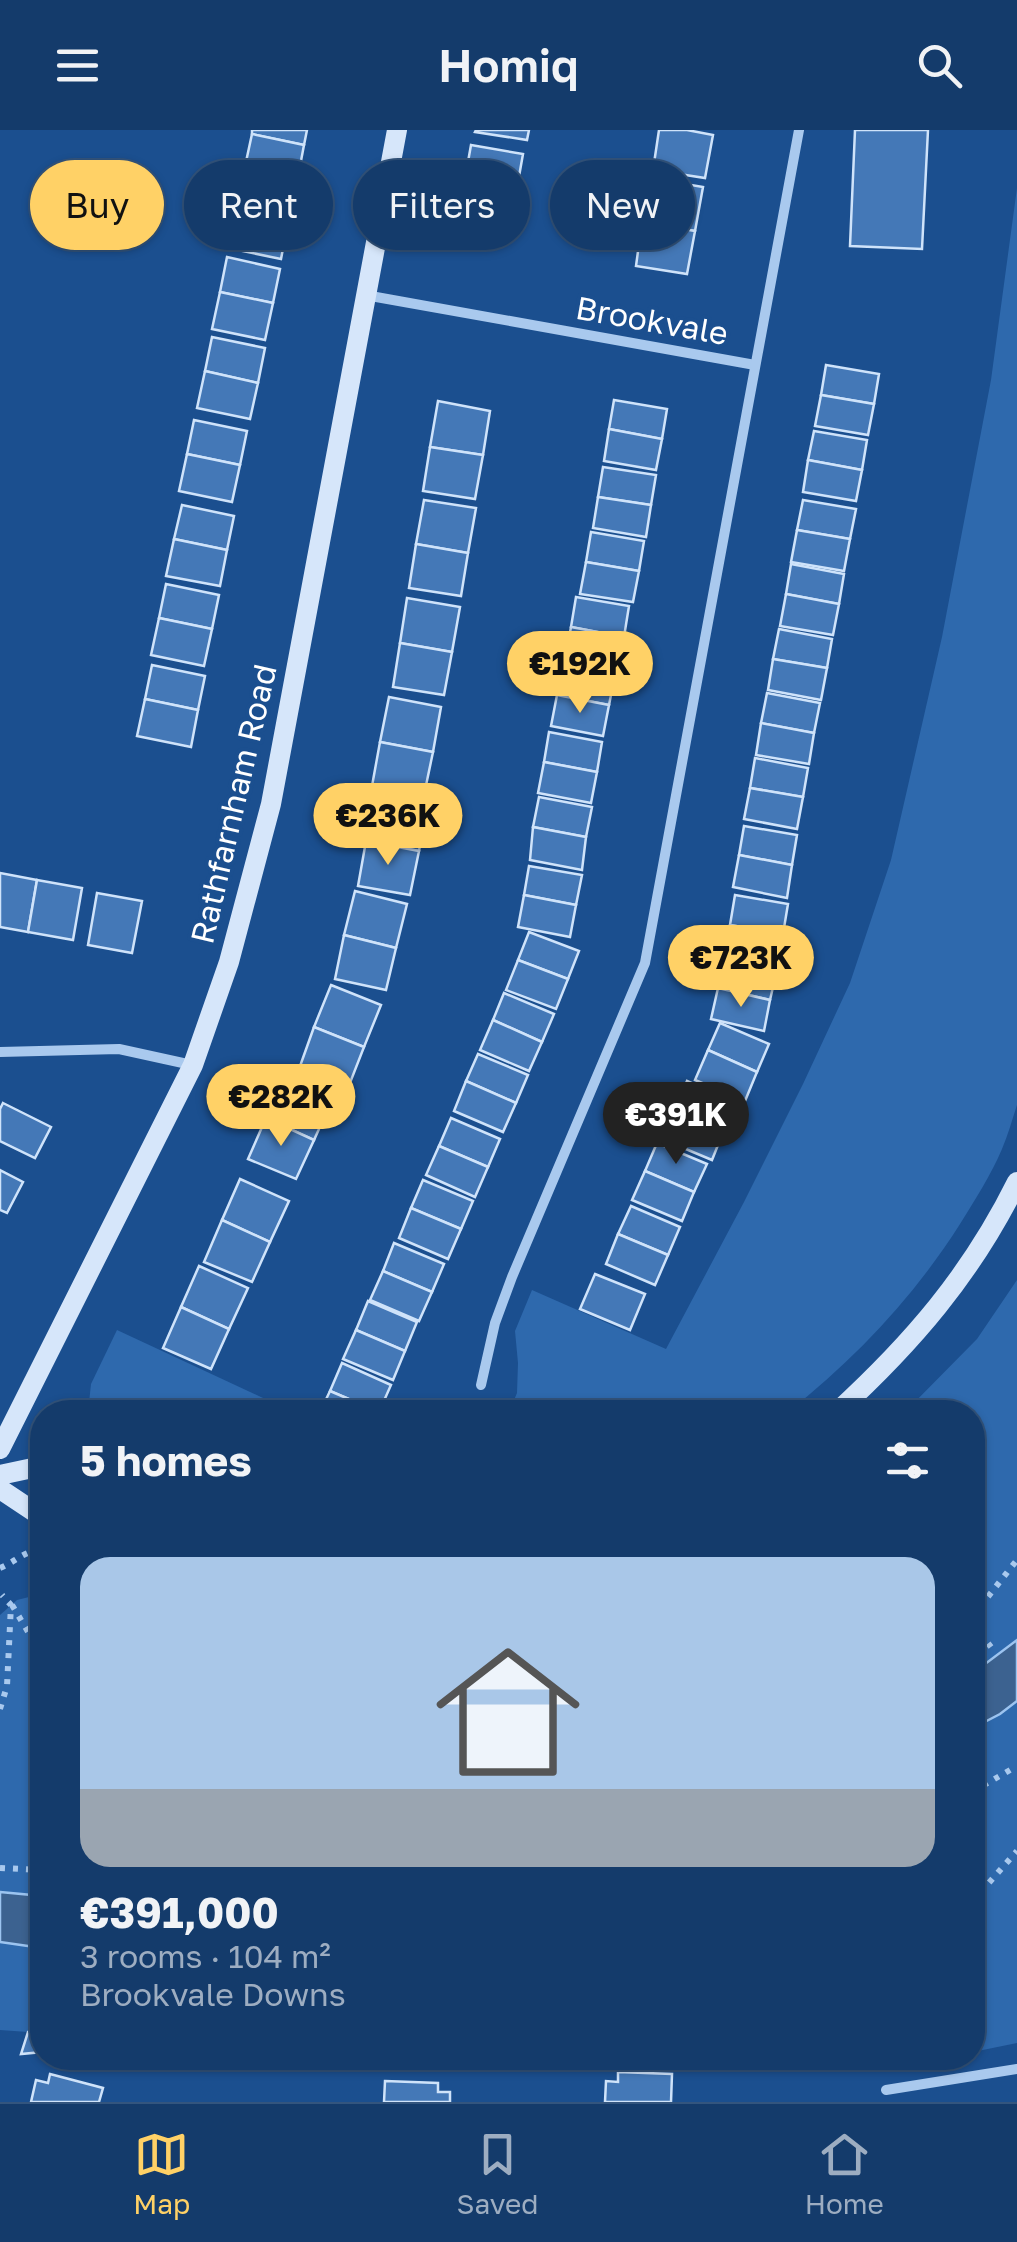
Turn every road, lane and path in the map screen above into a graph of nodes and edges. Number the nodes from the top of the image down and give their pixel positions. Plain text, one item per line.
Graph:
1 (397, 130) edge
2 (799, 130) edge
3 (364, 296) junction
4 (755, 365) junction
5 (0, 1052) edge
6 (193, 1065) junction
7 (1017, 1182) edge
8 (480, 1385) dead end
9 (849, 1400) edge
10 (0, 1448) edge
11 (30, 1469) edge
12 (0, 1475) edge
13 (0, 1489) edge
14 (30, 1509) edge
15 (30, 1550) edge
16 (1017, 1560) edge
17 (0, 1568) edge
18 (2, 1596) edge
19 (985, 1603) edge
20 (12, 1604) junction
21 (30, 1635) edge
22 (985, 1637) edge
23 (992, 1646) dead end
24 (0, 1709) edge
25 (1017, 1766) edge
26 (985, 1784) edge
27 (1017, 1851) edge
28 (0, 1868) edge
29 (30, 1869) edge
30 (985, 1887) edge
31 (1017, 2069) edge
32 (886, 2090) dead end

1 - 3 main road, Rathfarnham Road
2 - 4 street, Brookvale
3 - 4 street, Brookvale
3 - 6 main road, Rathfarnham Road
4 - 8 street
5 - 6 street
6 - 10 main road, Rathfarnham Road
7 - 9 main road
11 - 12 main road
13 - 14 main road
15 - 17 path
16 - 19 path
18 - 20 path
20 - 21 path
20 - 24 path
22 - 23 path
25 - 26 path
27 - 30 path
28 - 29 path
31 - 32 street

